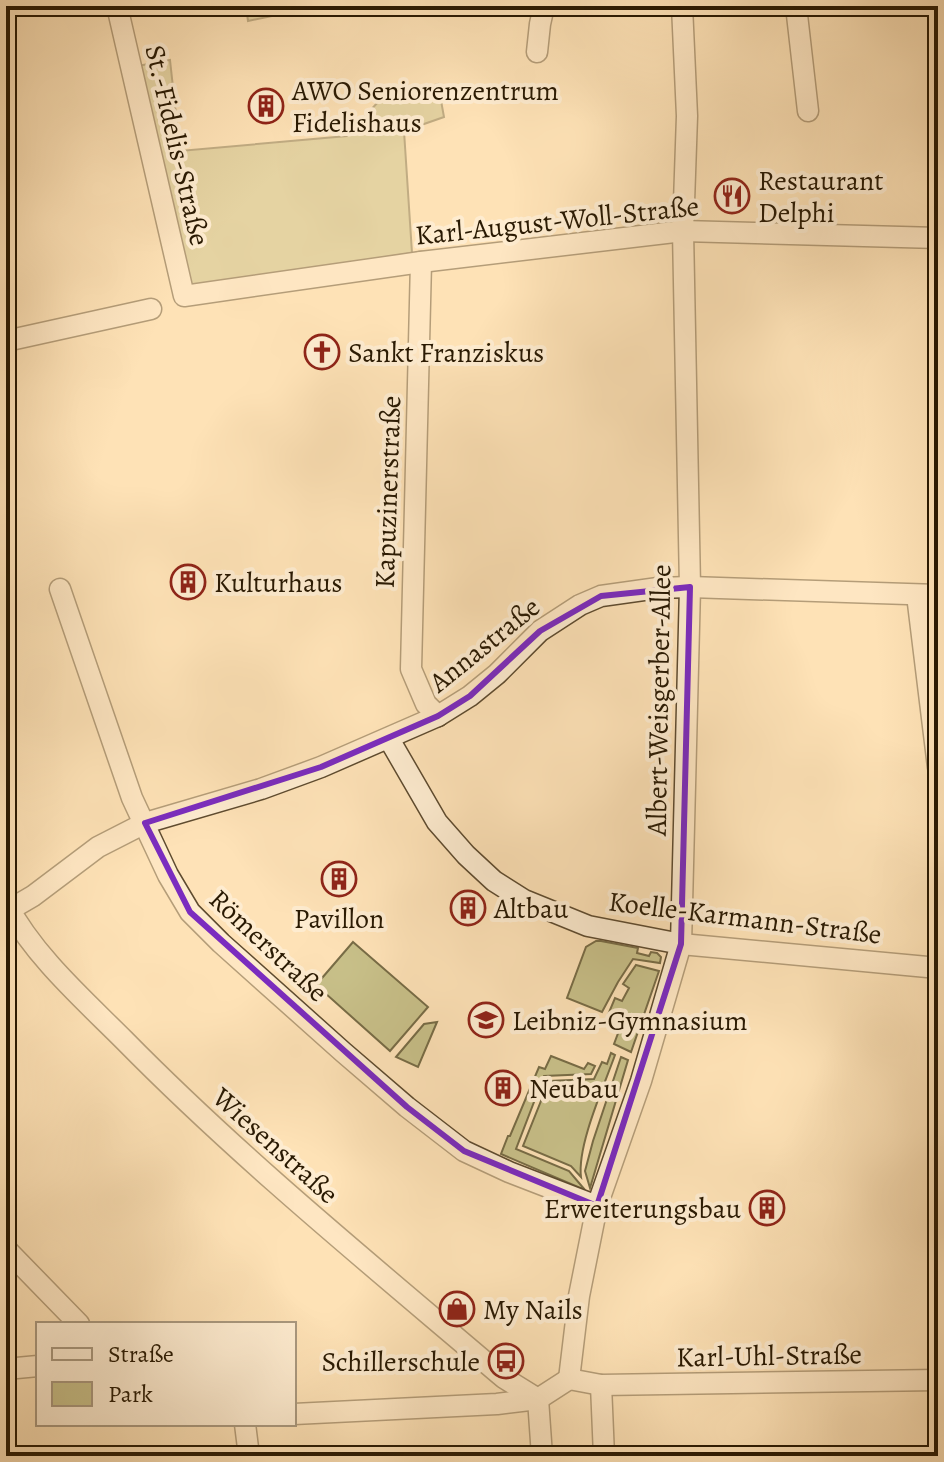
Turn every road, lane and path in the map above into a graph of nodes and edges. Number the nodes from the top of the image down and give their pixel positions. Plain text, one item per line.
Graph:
1 (117, 6) edge
2 (544, 6) edge
3 (682, 6) edge
4 (796, 6) edge
5 (537, 52) dead end
6 (808, 111) dead end
7 (683, 231) junction
8 (938, 238) edge
9 (421, 262) junction
10 (184, 296) joint
11 (151, 309) dead end
12 (6, 341) edge
13 (690, 587) junction
14 (60, 589) dead end
15 (928, 595) edge
16 (438, 716) junction
17 (389, 739) junction
18 (938, 767) edge
19 (145, 823) junction
20 (8, 906) edge
21 (681, 944) junction
22 (938, 968) edge
23 (597, 1206) junction
24 (6, 1249) edge
25 (77, 1322) edge
26 (36, 1366) edge
27 (6, 1369) edge
28 (569, 1379) junction
29 (938, 1380) edge
30 (601, 1385) junction
31 (538, 1399) junction
32 (296, 1414) edge
33 (245, 1426) edge
34 (249, 1456) edge
35 (542, 1456) edge
36 (604, 1456) edge

1 - 10 street, St.-Fidelis-Straße
2 - 5 street
3 - 7 street, Albert-Weisgerber-Allee
4 - 6 street
7 - 8 street, Karl-August-Woll-Straße
7 - 9 street, Karl-August-Woll-Straße
7 - 13 street, Albert-Weisgerber-Allee
9 - 10 street, Karl-August-Woll-Straße
9 - 16 street, Kapuzinerstraße
11 - 12 street
13 - 15 street, Annastraße
13 - 16 street, Annastraße
13 - 21 street, Albert-Weisgerber-Allee
14 - 19 street, Römerstraße
15 - 18 street
16 - 17 street, Annastraße
17 - 19 street, Annastraße
17 - 21 street, Koelle-Karmann-Straße
19 - 20 street, Annastraße
19 - 23 street, Römerstraße
20 - 31 street, Wiesenstraße
21 - 22 street, Koelle-Karmann-Straße
21 - 23 street, Albert-Weisgerber-Allee
23 - 28 street, Albert-Weisgerber-Allee
24 - 25 street
26 - 27 street
28 - 30 street, Karl-Uhl-Straße
28 - 31 street
29 - 30 street, Karl-Uhl-Straße
30 - 36 street
31 - 32 street
31 - 35 street
33 - 34 street

